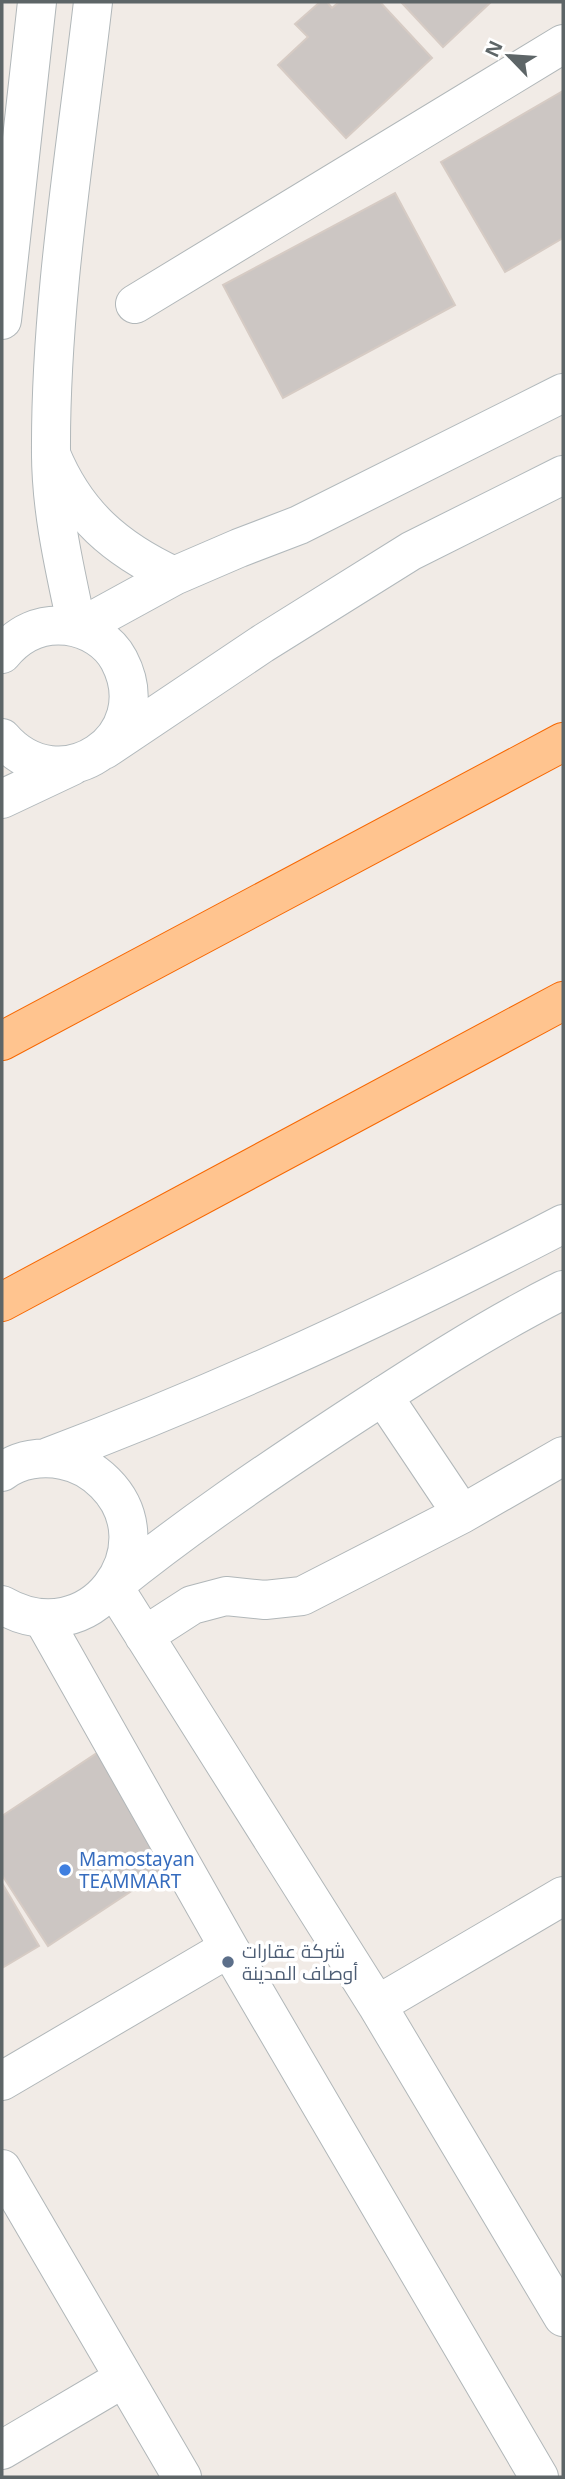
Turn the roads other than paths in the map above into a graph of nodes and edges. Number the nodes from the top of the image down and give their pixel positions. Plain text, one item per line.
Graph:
1 (37, 2) edge
2 (93, 2) edge
3 (563, 44) edge
4 (135, 304) dead end
5 (2, 320) edge
6 (563, 393) edge
7 (51, 454) junction
8 (563, 475) edge
9 (174, 576) junction
10 (78, 628) junction
11 (2, 654) edge
12 (2, 738) edge
13 (563, 741) edge
14 (88, 758) junction
15 (2, 799) edge
16 (563, 1001) edge
17 (2, 1041) edge
18 (563, 1224) edge
19 (563, 1290) edge
20 (2, 1301) edge
21 (383, 1396) junction
22 (563, 1456) edge
23 (48, 1457) junction
24 (2, 1472) edge
25 (462, 1514) junction
26 (113, 1586) junction
27 (2, 1605) edge
28 (43, 1619) junction
29 (2, 1633) edge
30 (144, 1636) junction
31 (563, 1896) edge
32 (229, 1948) junction
33 (377, 2005) junction
34 (2, 2081) edge
35 (2, 2169) edge
36 (558, 2296) edge
37 (124, 2378) junction
38 (2, 2450) edge
39 (183, 2477) edge
40 (539, 2477) edge

1 - 5 street
2 - 7 street
3 - 4 street
6 - 9 street
7 - 9 street
7 - 10 street
8 - 14 street
9 - 10 street
10 - 11 street
10 - 14 street
12 - 14 street
13 - 17 highway
14 - 15 street
16 - 20 highway
18 - 23 street
19 - 21 street
21 - 25 street
21 - 26 street
22 - 25 street
23 - 24 street
23 - 26 street
25 - 30 street
26 - 28 street
26 - 30 street
27 - 28 street
28 - 29 street
28 - 32 street
30 - 33 street
31 - 33 street
32 - 34 street
32 - 40 street
33 - 36 street
35 - 37 street
37 - 38 street
37 - 39 street

